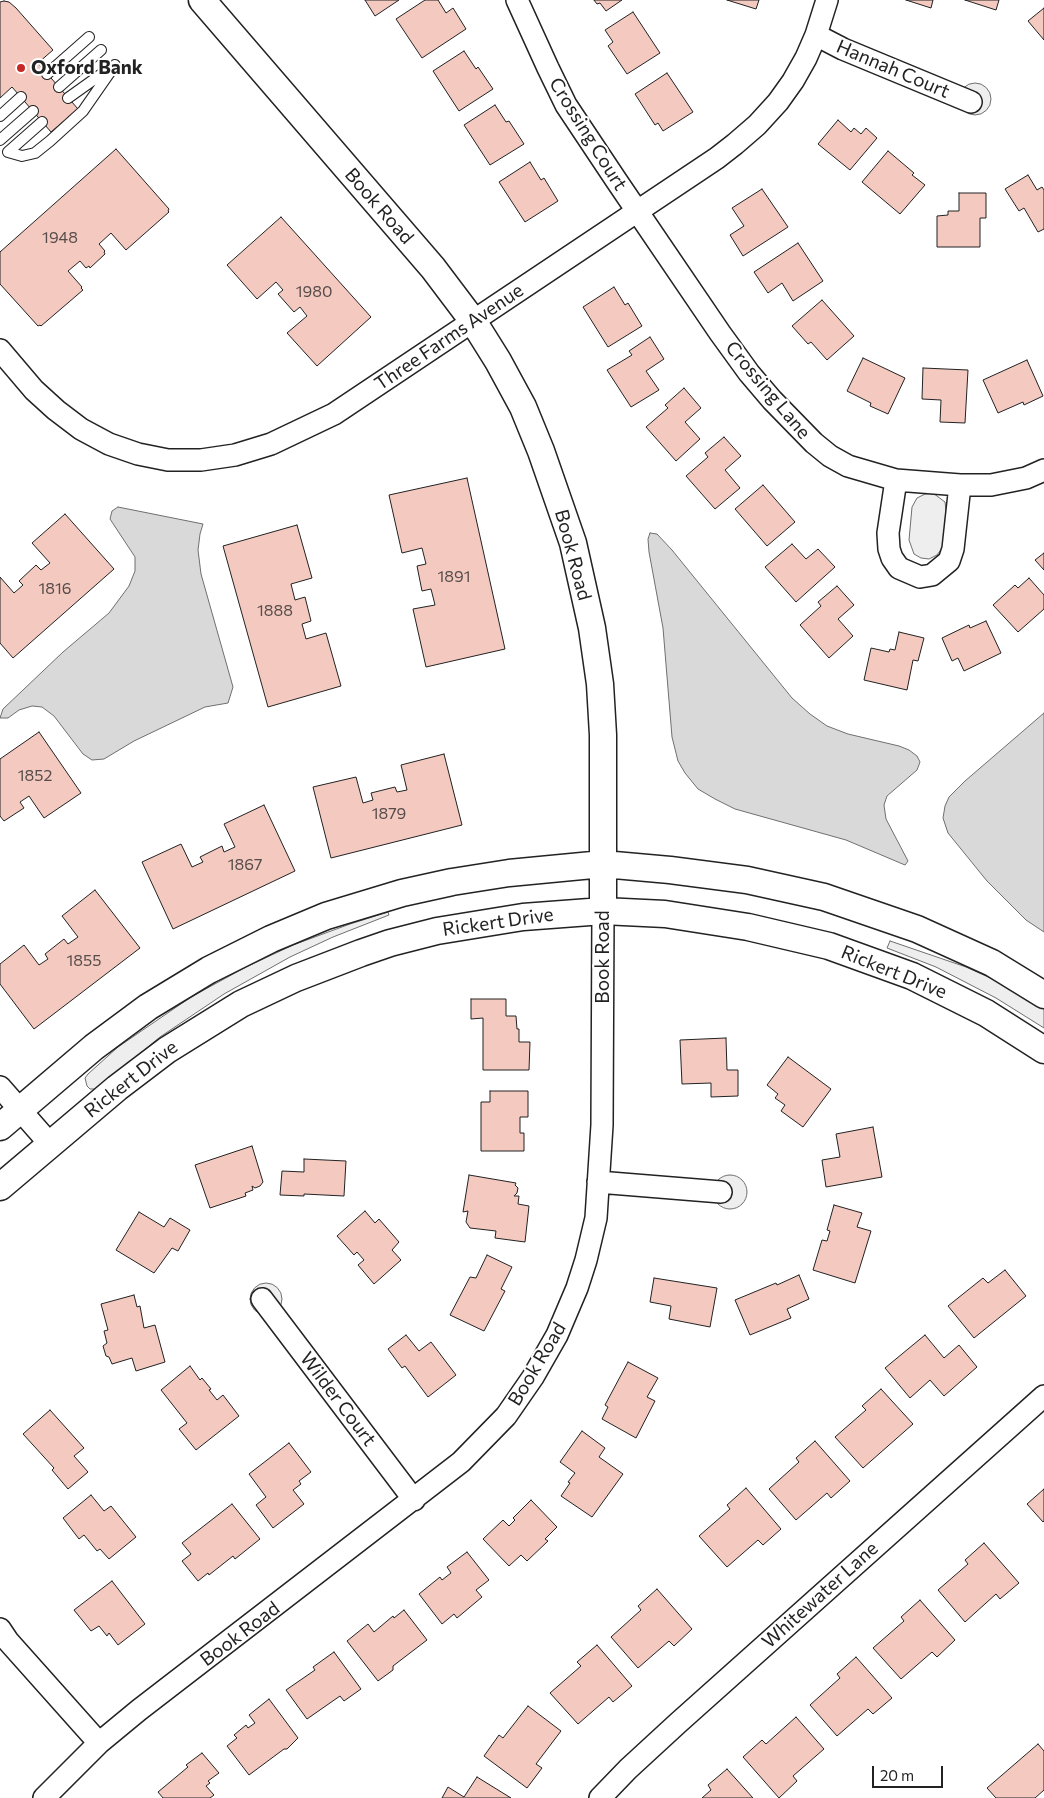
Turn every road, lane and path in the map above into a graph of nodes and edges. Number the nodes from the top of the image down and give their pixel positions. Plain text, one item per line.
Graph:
1 (202, 0) edge
2 (517, 0) edge
3 (827, 0) edge
4 (816, 35) junction
5 (89, 37) dead end
6 (101, 50) dead end
7 (48, 74) dead end
8 (59, 87) dead end
9 (21, 97) dead end
10 (68, 98) dead end
11 (971, 102) dead end
12 (33, 111) dead end
13 (0, 116) edge
14 (42, 122) dead end
15 (0, 140) edge
16 (638, 211) junction
17 (473, 321) junction
18 (0, 350) edge
19 (1044, 470) edge
20 (896, 480) junction
21 (960, 485) junction
22 (603, 864) junction
23 (603, 911) junction
24 (1044, 995) edge
25 (1044, 1050) edge
26 (0, 1087) edge
27 (21, 1109) junction
28 (0, 1127) edge
29 (50, 1144) junction
30 (598, 1182) junction
31 (0, 1186) edge
32 (722, 1192) dead end
33 (262, 1299) dead end
34 (1044, 1396) edge
35 (414, 1500) junction
36 (0, 1629) edge
37 (99, 1743) junction
38 (44, 1798) edge
39 (600, 1798) edge

1 - 17 street, Book Road
2 - 16 street, Crossing Court
3 - 4 street, Three Farms Avenue
4 - 11 street, Hannah Court
4 - 16 street, Three Farms Avenue
5 - 7 lane
6 - 8 lane
9 - 13 lane
10 - 14 lane
12 - 15 lane
16 - 17 street, Three Farms Avenue
16 - 20 street, Crossing Lane
17 - 18 street, Three Farms Avenue
17 - 22 street, Book Road
19 - 21 street, Crossing Lane
20 - 21 street, Crossing Lane
20 - 21 street
22 - 23 street, Book Road
22 - 24 street
22 - 27 street
23 - 25 street, Rickert Drive
23 - 29 street, Rickert Drive
23 - 30 street, Book Road
26 - 27 street
27 - 28 street
27 - 29 street
29 - 31 street, Rickert Drive
30 - 32 street
30 - 35 street, Book Road
33 - 35 street, Wilder Court
34 - 39 street, Whitewater Lane
35 - 37 street, Book Road
36 - 37 street
37 - 38 street, Book Road

